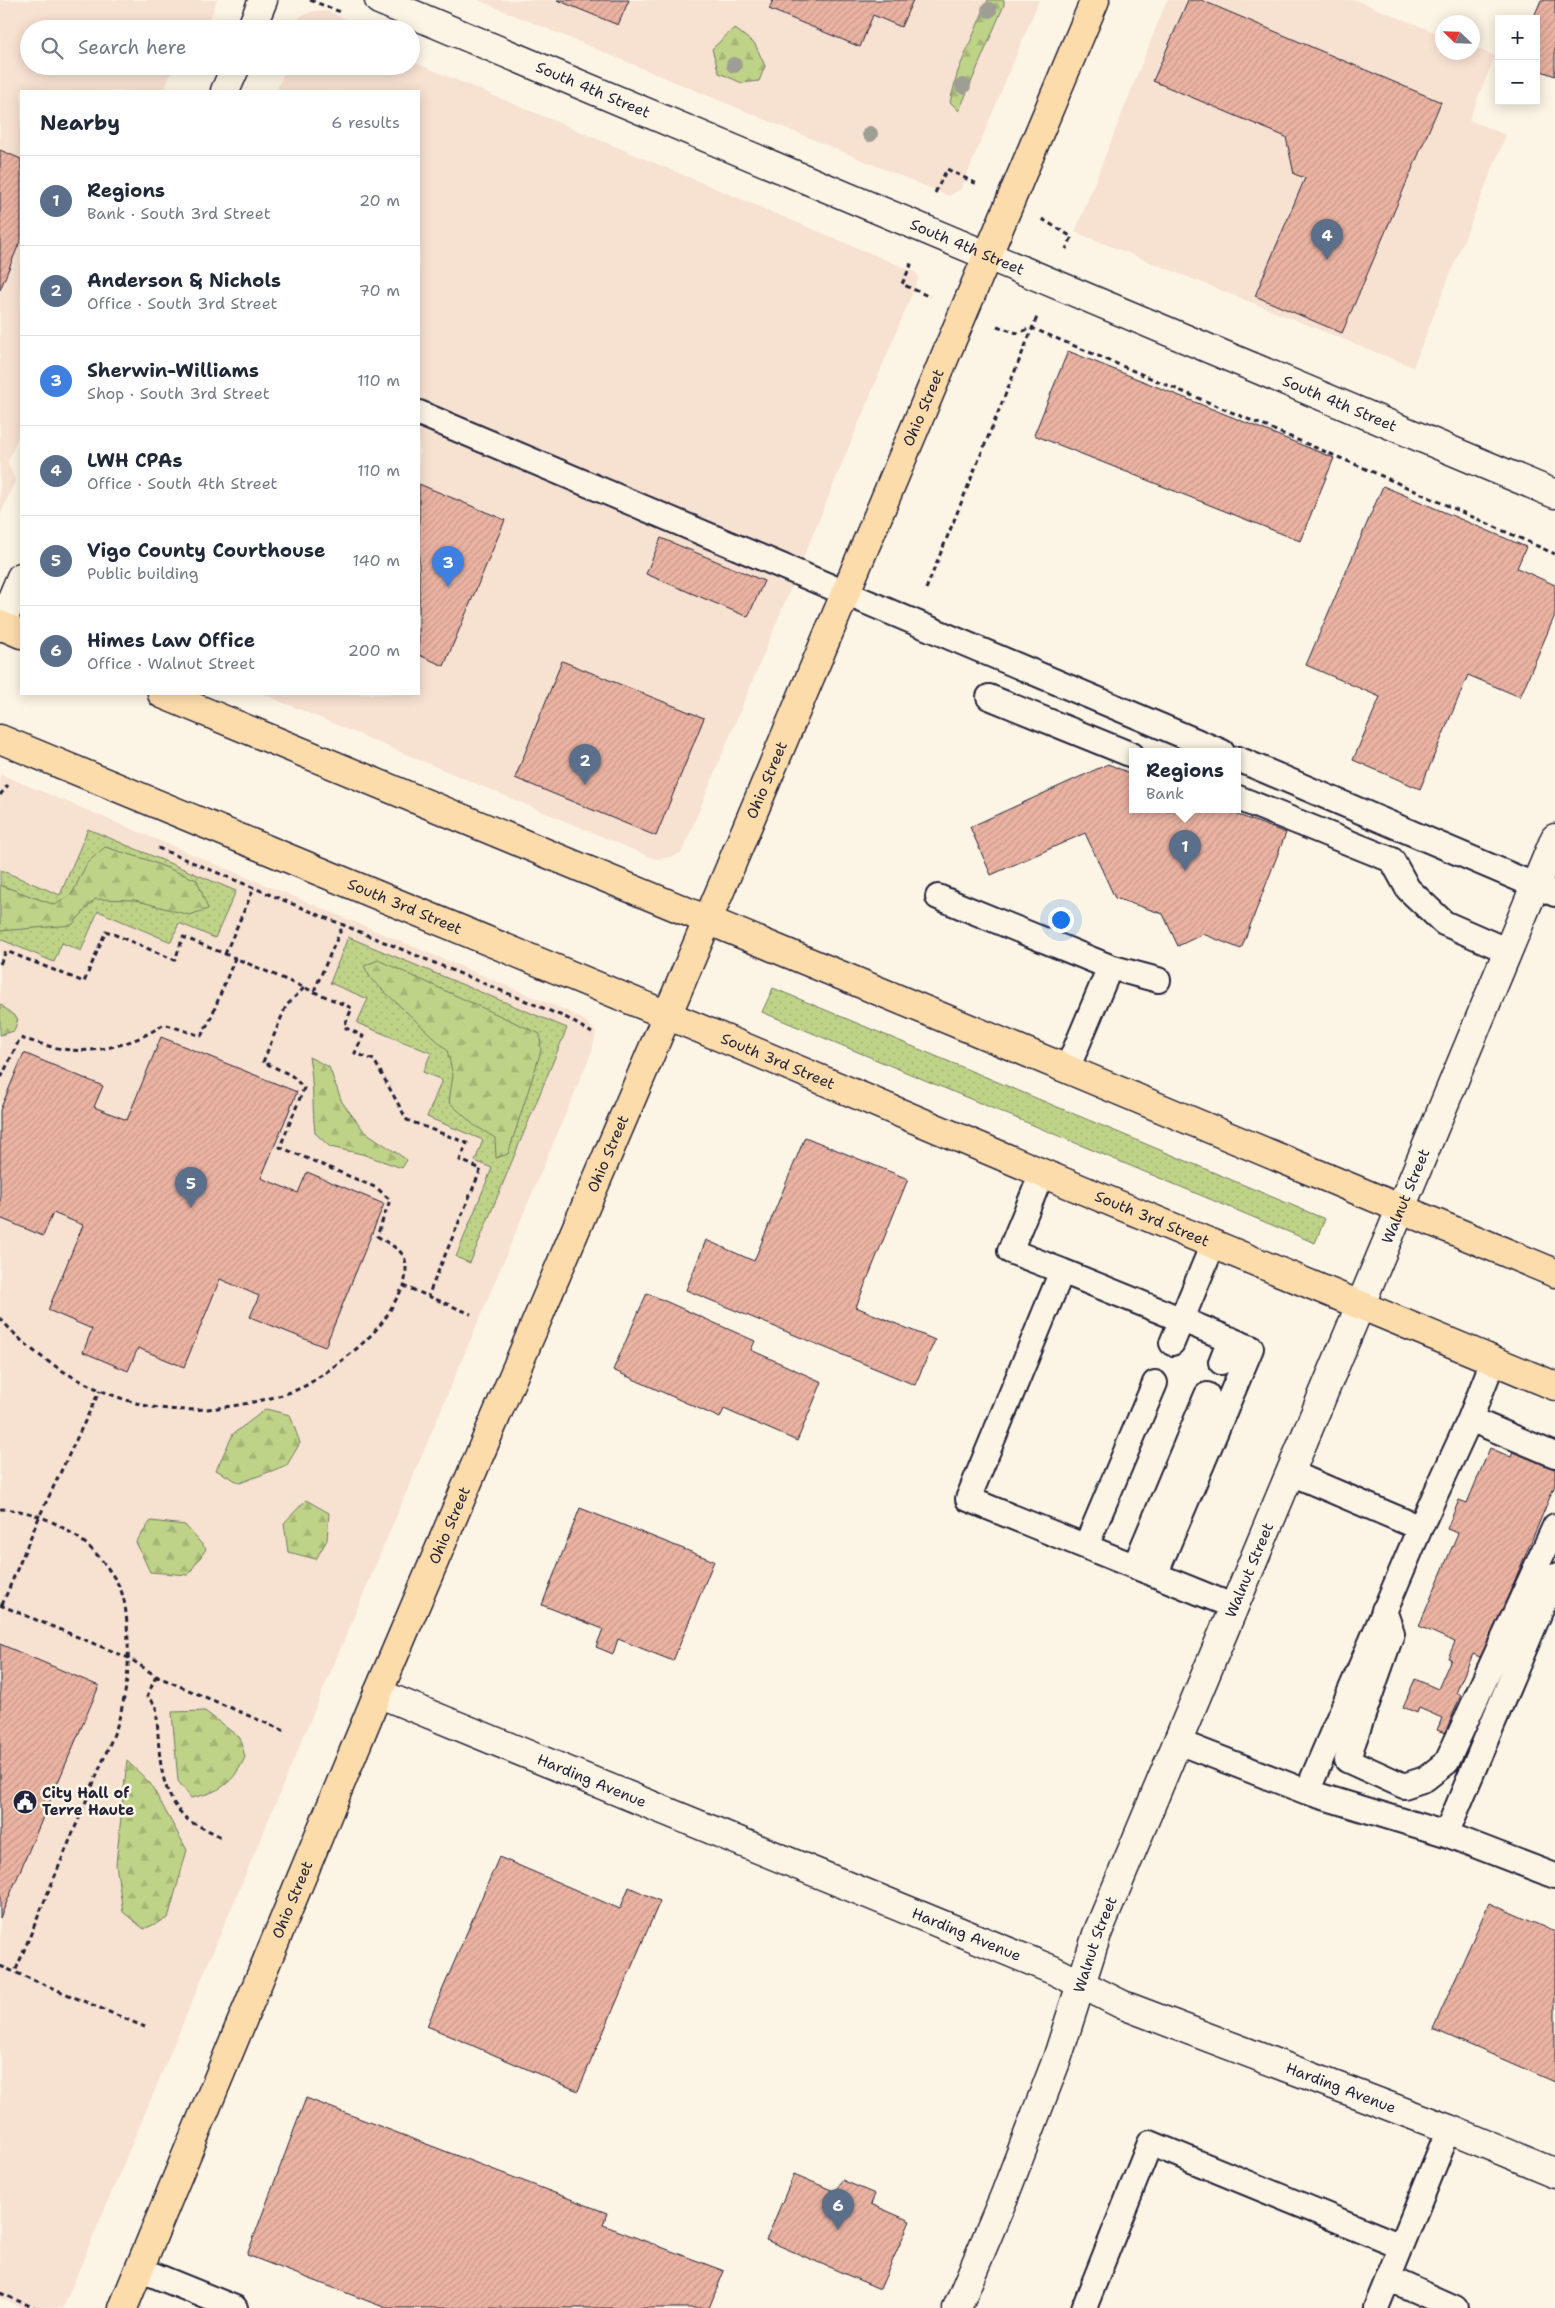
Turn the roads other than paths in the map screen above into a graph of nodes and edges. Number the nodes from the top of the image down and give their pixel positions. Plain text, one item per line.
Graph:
1 (263, 0) edge
2 (379, 0) edge
3 (1095, 0) edge
4 (255, 20) edge
5 (232, 75) edge
6 (225, 90) edge
7 (986, 256) junction
8 (420, 414) edge
9 (1555, 494) edge
10 (20, 579) edge
11 (845, 593) junction
12 (0, 626) edge
13 (20, 634) edge
14 (164, 695) edge
15 (990, 697) dead end
16 (0, 740) edge
17 (1213, 748) edge
18 (1129, 754) edge
19 (1241, 760) edge
20 (1241, 799) edge
21 (1555, 838) edge
22 (1545, 889) edge
23 (938, 897) dead end
24 (708, 921) junction
25 (1508, 951) junction
26 (1110, 967) junction
27 (1158, 980) dead end
28 (666, 1015) junction
29 (1067, 1068) junction
30 (1042, 1174) junction
31 (1400, 1209) junction
32 (1213, 1244) junction
33 (1062, 1271) junction
34 (1555, 1273) edge
35 (1360, 1306) junction
36 (1181, 1320) junction
37 (1230, 1340) junction
38 (1172, 1343) dead end
39 (1492, 1361) junction
40 (1221, 1362) dead end
41 (1155, 1382) dead end
42 (1555, 1386) edge
43 (1207, 1395) dead end
44 (1470, 1419) junction
45 (1555, 1455) edge
46 (1291, 1474) junction
47 (1555, 1526) edge
48 (1420, 1528) junction
49 (1086, 1546) junction
50 (1145, 1571) junction
51 (1555, 1576) edge
52 (1235, 1607) junction
53 (1384, 1610) junction
54 (378, 1693) junction
55 (1178, 1742) junction
56 (1307, 1792) junction
57 (1446, 1834) junction
58 (1555, 1876) edge
59 (1082, 1985) junction
60 (1449, 2129) junction
61 (1555, 2173) edge
62 (1401, 2246) junction
63 (139, 2269) junction
64 (1388, 2278) junction
65 (230, 2306) edge
66 (123, 2308) edge
67 (957, 2308) edge
68 (1084, 2308) edge
69 (1376, 2308) edge
70 (1455, 2308) edge

1 - 4 street
2 - 7 street, South 4th Street
3 - 7 main road, Ohio Street
5 - 6 street
7 - 9 street, South 4th Street
7 - 11 main road, Ohio Street
8 - 11 lane
10 - 12 street
11 - 17 lane
11 - 24 main road, Ohio Street
12 - 13 main road
14 - 24 main road
15 - 18 lane
16 - 28 main road, South 3rd Street
19 - 22 lane
20 - 25 lane
21 - 22 street, Walnut Street
22 - 25 street, Walnut Street
23 - 26 lane
24 - 28 main road, Ohio Street
24 - 29 main road
25 - 31 street, Walnut Street
26 - 27 lane
26 - 29 lane
28 - 30 main road, South 3rd Street
28 - 54 main road, Ohio Street
29 - 31 main road
30 - 32 main road, South 3rd Street
30 - 33 lane
31 - 34 main road
31 - 35 street, Walnut Street
32 - 35 main road, South 3rd Street
32 - 36 lane
33 - 36 lane
33 - 49 lane
35 - 39 main road, South 3rd Street
35 - 46 street, Walnut Street
36 - 37 lane
36 - 38 lane
37 - 40 lane
37 - 50 lane
39 - 42 main road, South 3rd Street
39 - 44 lane
41 - 49 lane
43 - 50 lane
44 - 45 lane
44 - 48 lane
46 - 48 lane
46 - 52 street, Walnut Street
47 - 53 lane
48 - 53 lane
49 - 50 lane
50 - 52 lane
51 - 57 lane
52 - 55 street, Walnut Street
53 - 56 lane
54 - 59 street, Harding Avenue
54 - 63 main road, Ohio Street
55 - 56 lane
55 - 59 street, Walnut Street
56 - 57 lane
57 - 58 lane
59 - 60 street, Harding Avenue
59 - 67 street, Walnut Street
60 - 61 street, Harding Avenue
60 - 62 lane
62 - 64 lane
62 - 68 lane
63 - 65 lane
63 - 66 main road, Ohio Street
64 - 69 lane
64 - 70 lane

